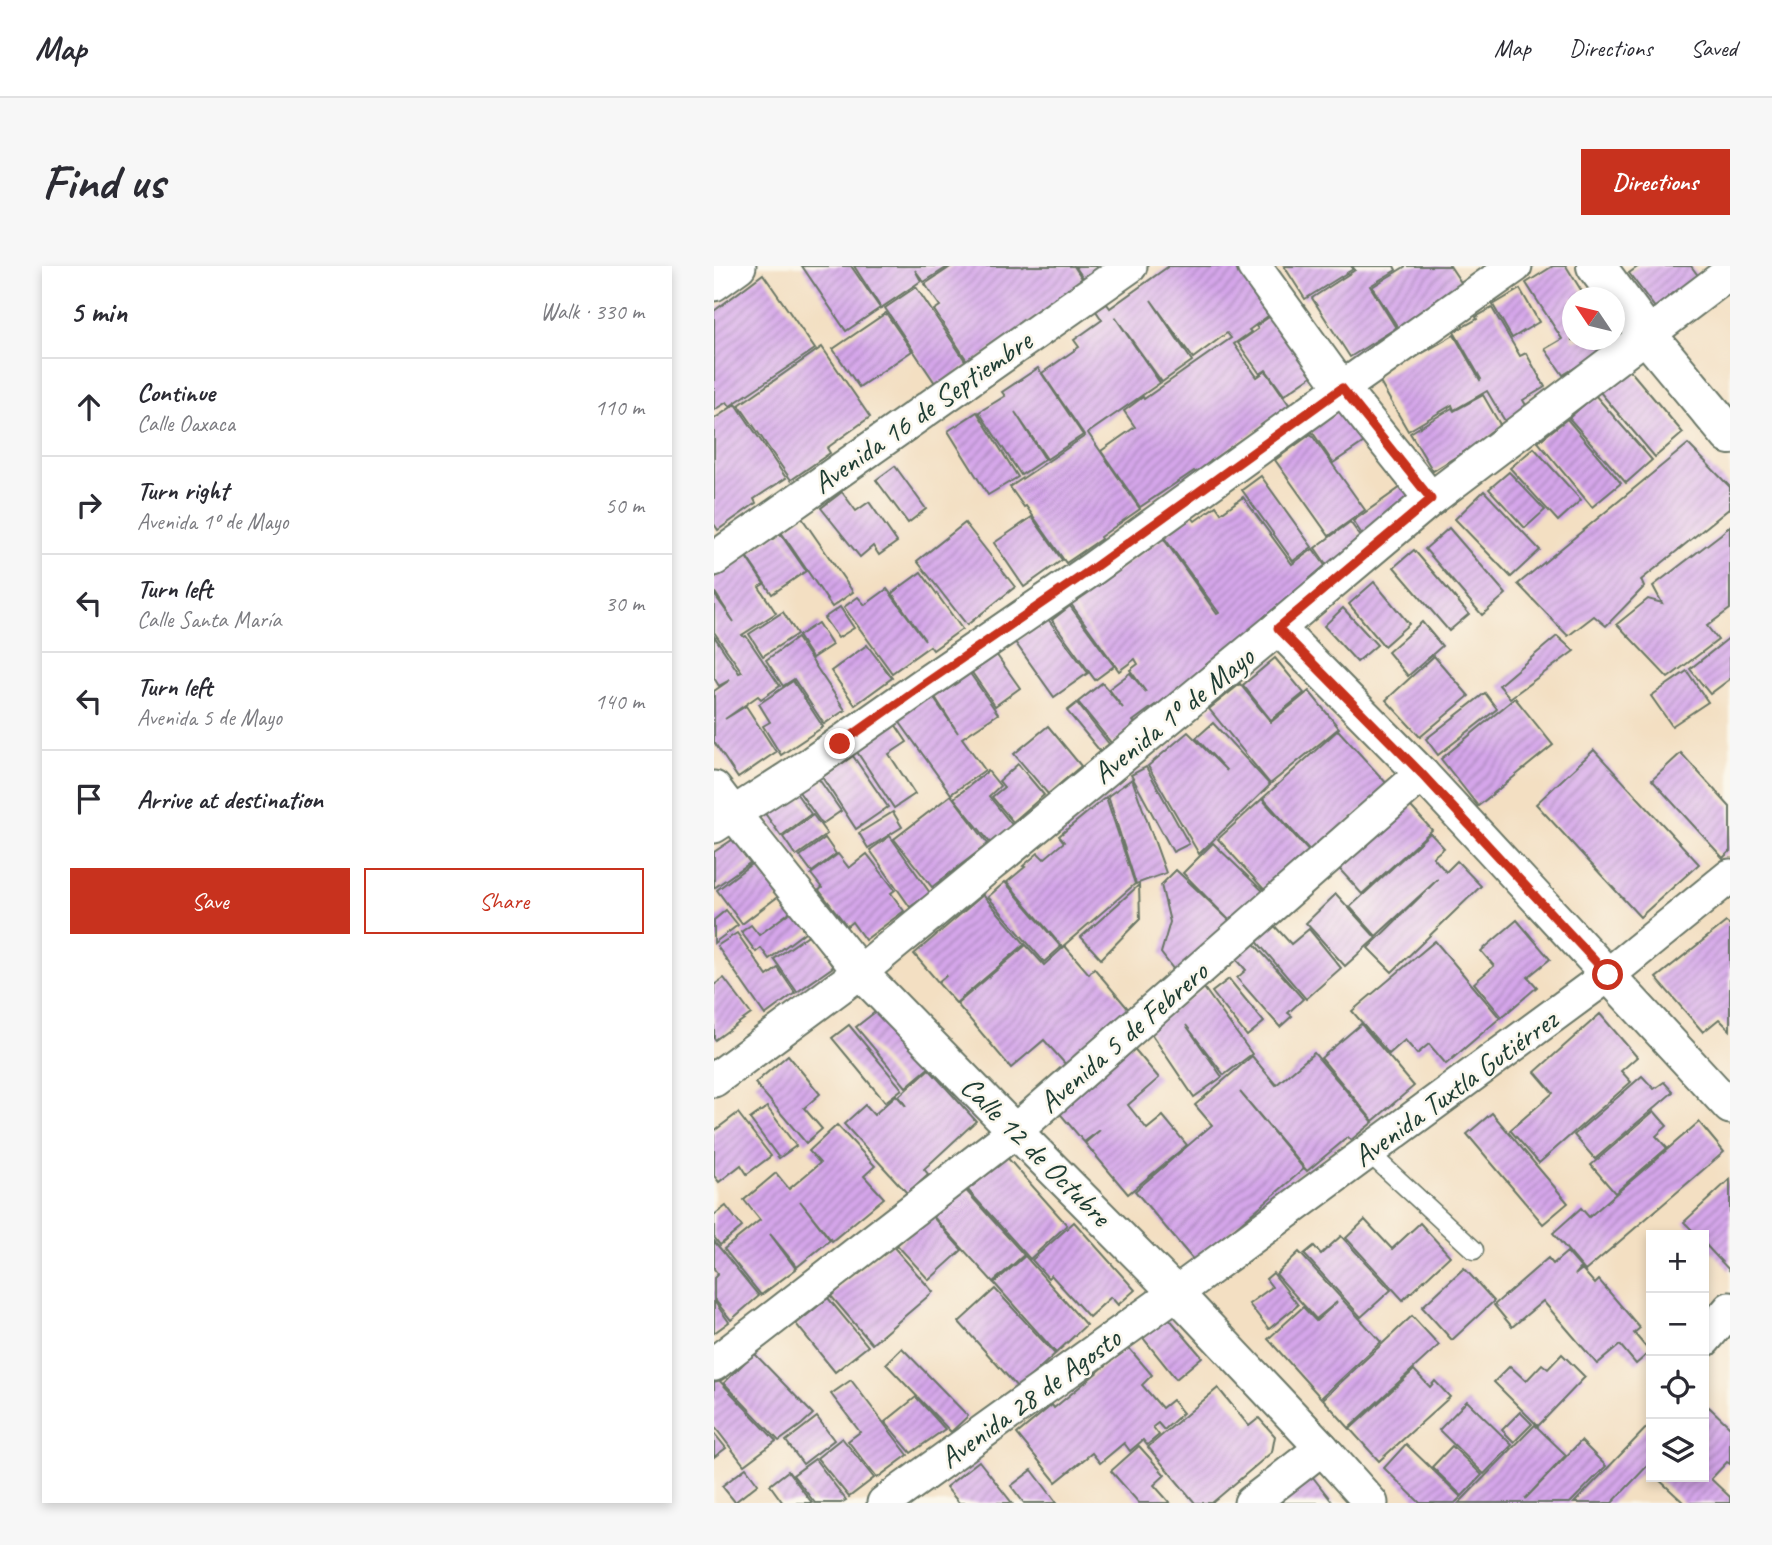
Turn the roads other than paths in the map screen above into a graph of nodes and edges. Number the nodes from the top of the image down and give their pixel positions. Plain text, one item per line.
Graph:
1 (739, 266) edge
2 (1130, 266) edge
3 (1254, 266) edge
4 (1515, 266) edge
5 (1596, 266) edge
6 (1730, 272) edge
7 (714, 284) edge
8 (1647, 335) junction
9 (1342, 388) junction
10 (1730, 435) edge
11 (1431, 499) junction
12 (714, 559) edge
13 (1278, 628) junction
14 (1422, 774) junction
15 (720, 809) edge
16 (1730, 876) edge
17 (860, 972) junction
18 (1608, 975) junction
19 (714, 1080) edge
20 (1730, 1107) edge
21 (1015, 1131) junction
22 (1368, 1152) junction
23 (1474, 1251) dead end
24 (1176, 1293) junction
25 (1730, 1309) edge
26 (1709, 1334) edge
27 (714, 1364) edge
28 (1322, 1448) junction
29 (884, 1503) edge
30 (1251, 1503) edge
31 (1371, 1503) edge

1 - 7 street
2 - 12 street, Avenida 16 de Septiembre
3 - 9 street
4 - 9 street
5 - 8 main road
6 - 8 street, Avenida 1º de Mayo
8 - 10 main road
8 - 11 street, Avenida 1º de Mayo
9 - 11 street
9 - 15 street
11 - 13 street, Avenida 1º de Mayo
13 - 14 street
13 - 17 street, Avenida 1º de Mayo
14 - 18 street
14 - 21 street, Avenida 5 de Febrero
15 - 17 street, Calle 12 de Octubre
16 - 18 street, Avenida Tuxtla Gutiérrez
17 - 19 street, Avenida 1º de Mayo
17 - 21 street, Calle 12 de Octubre
18 - 20 street
18 - 22 street, Avenida Tuxtla Gutiérrez
21 - 24 street, Calle 12 de Octubre
21 - 27 street, Avenida 5 de Febrero
22 - 23 lane
22 - 24 street, Avenida Tuxtla Gutiérrez
24 - 28 street, Calle 12 de Octubre
24 - 29 street, Avenida 28 de Agosto
25 - 26 street
28 - 30 street
28 - 31 street, Calle 12 de Octubre

